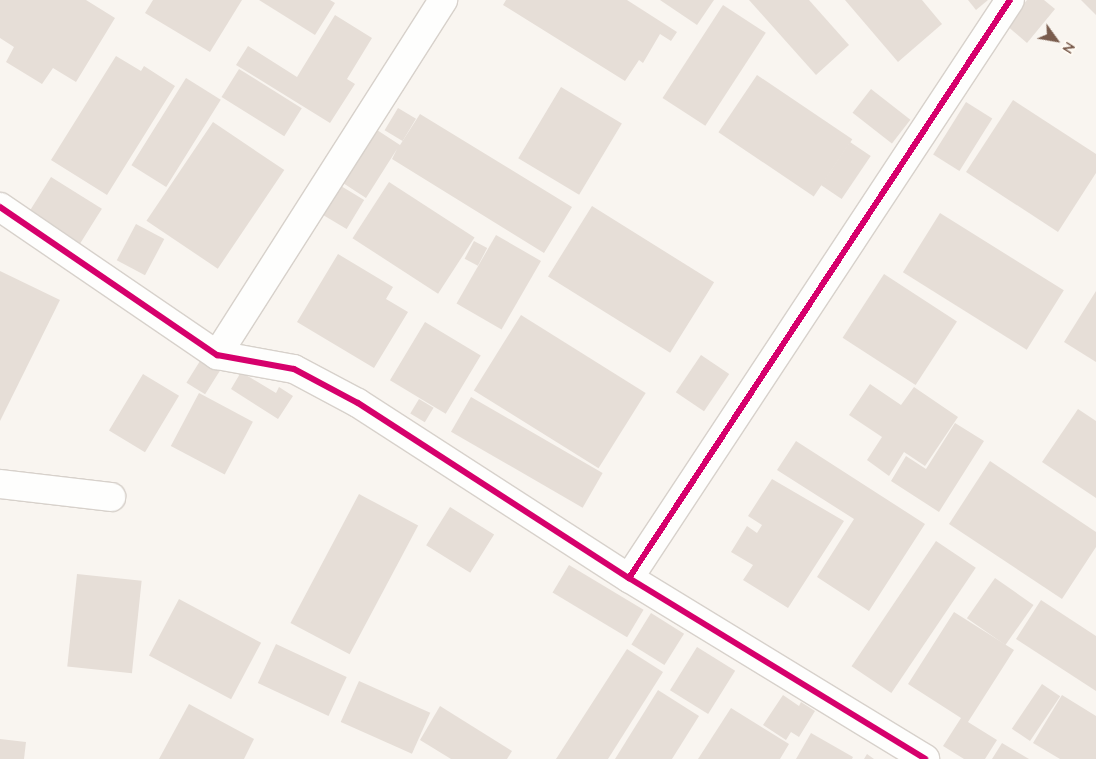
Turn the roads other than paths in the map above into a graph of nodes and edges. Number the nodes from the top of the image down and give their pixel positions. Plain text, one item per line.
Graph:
1 (442, 0) edge
2 (1010, 0) edge
3 (0, 207) edge
4 (217, 355) junction
5 (0, 484) edge
6 (111, 497) dead end
7 (629, 578) junction
8 (926, 759) edge

1 - 4 street
2 - 7 street
3 - 4 street
4 - 7 street
5 - 6 street
7 - 8 street

